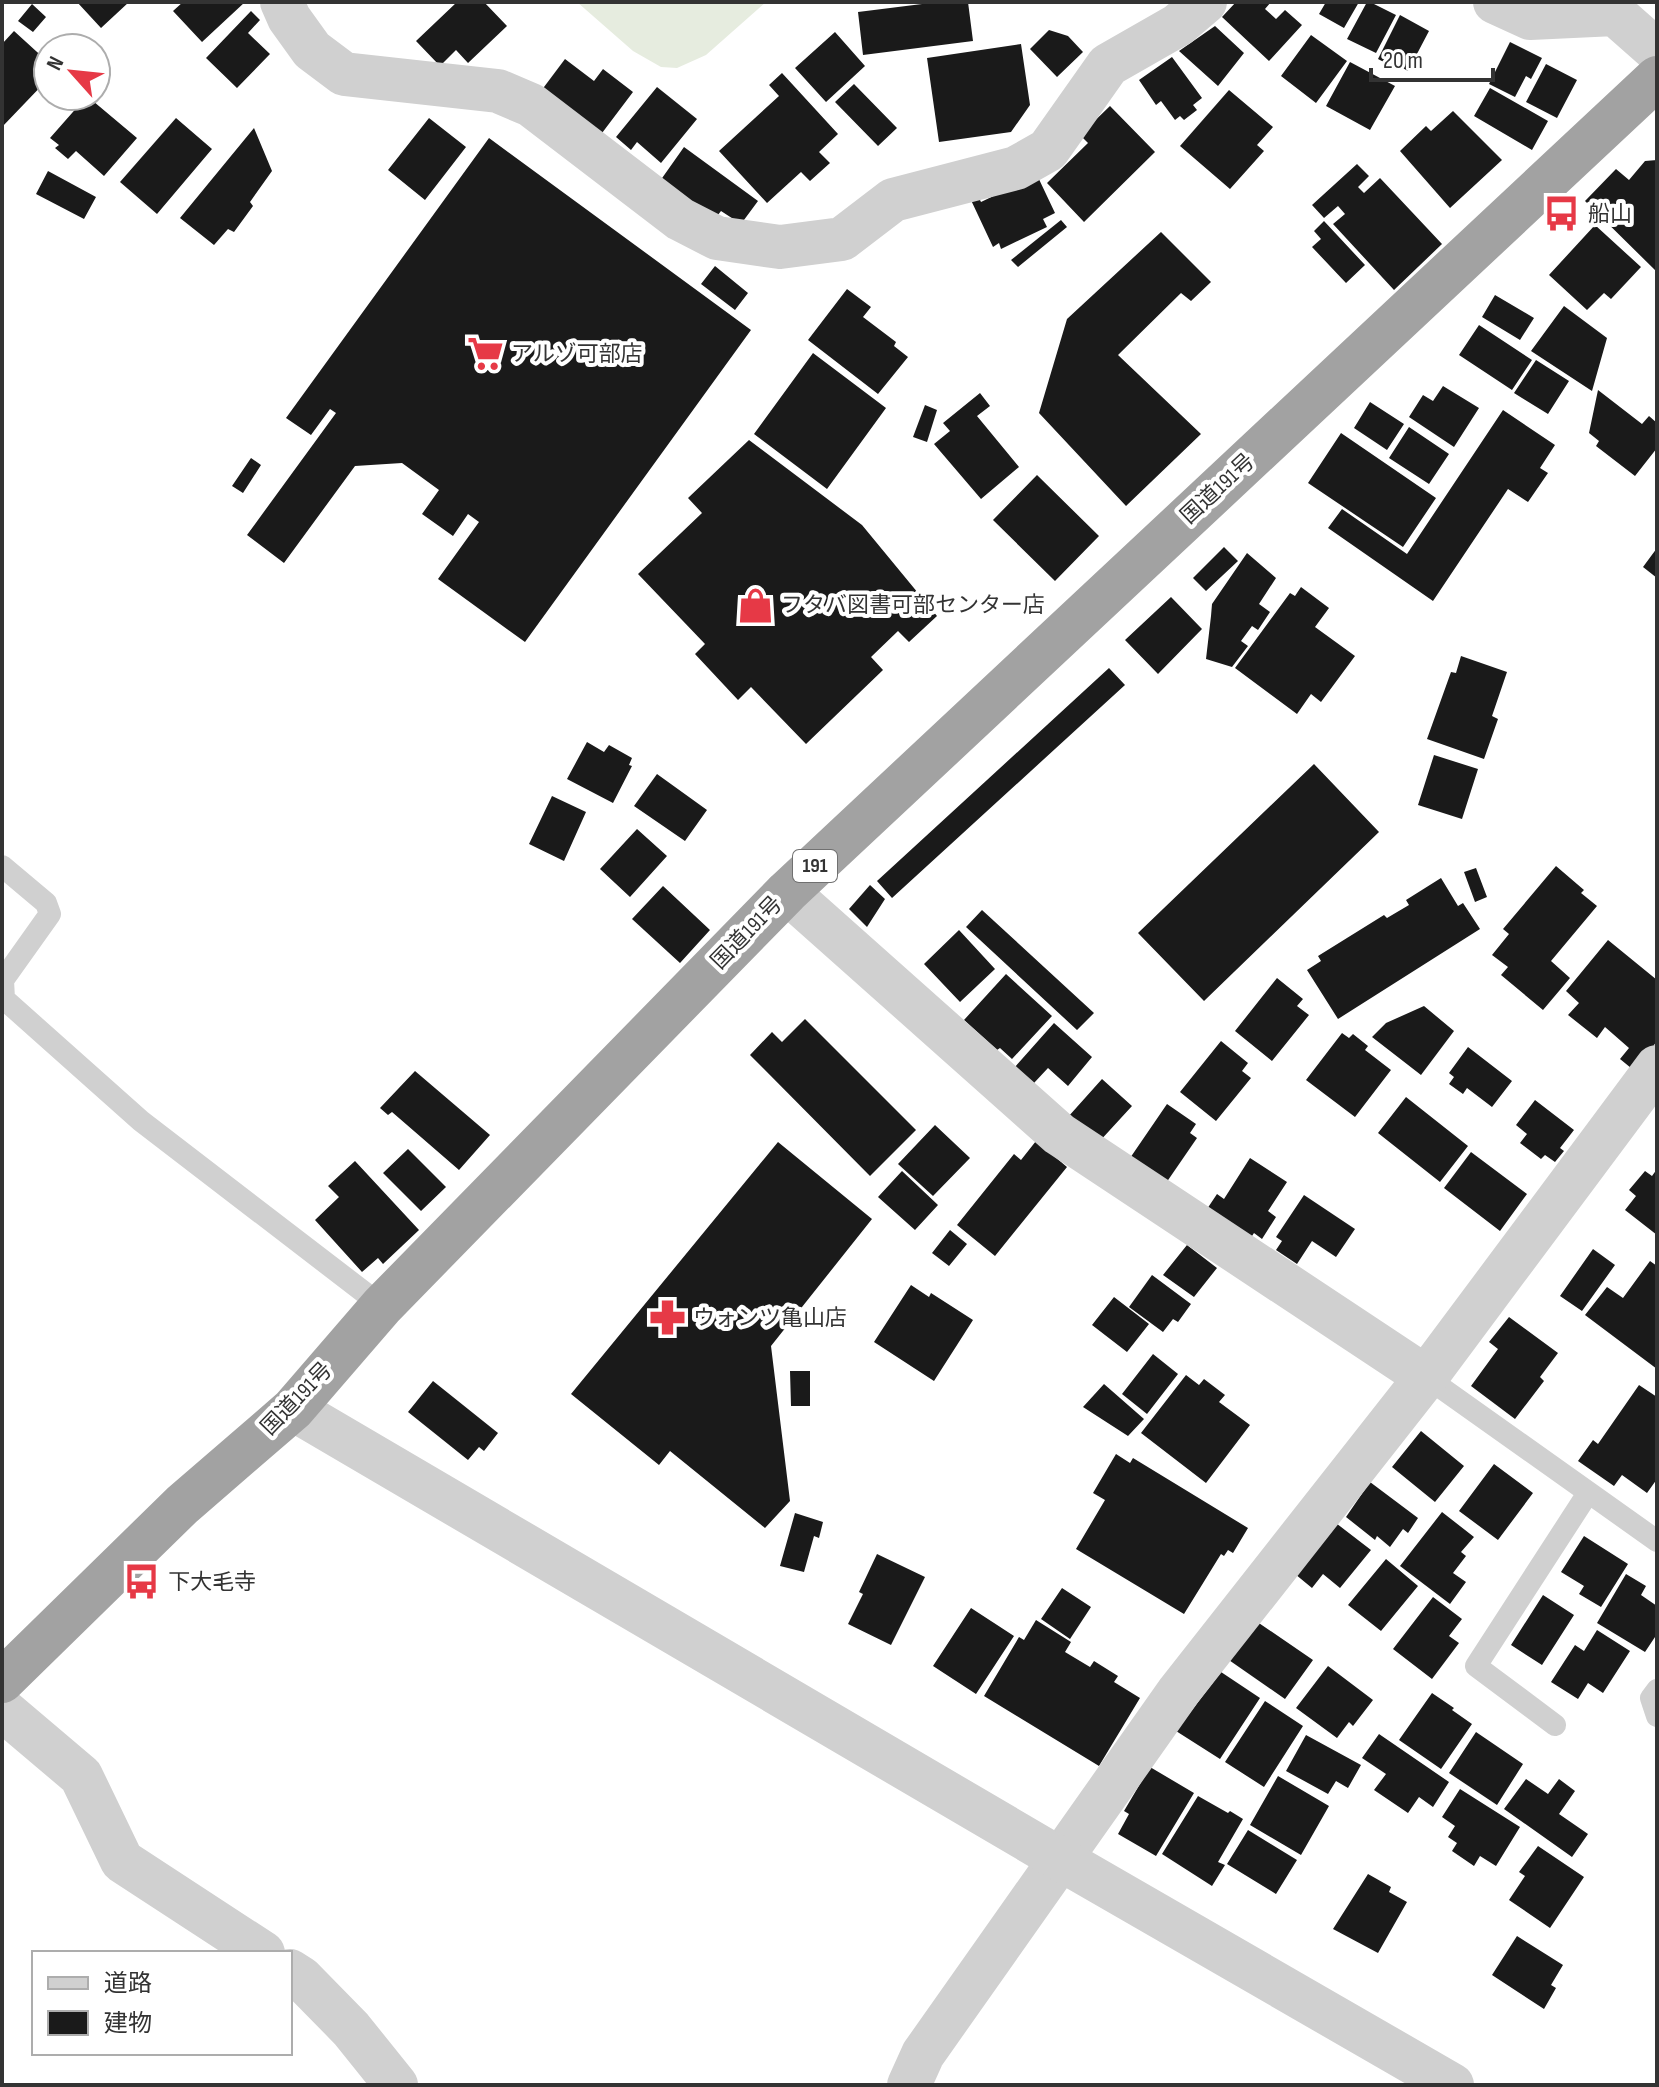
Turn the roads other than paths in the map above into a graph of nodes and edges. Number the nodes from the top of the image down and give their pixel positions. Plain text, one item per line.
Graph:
1 (282, 2) edge
2 (1205, 2) edge
3 (1495, 2) edge
4 (1657, 72) edge
5 (2, 866) edge
6 (787, 892) junction
7 (1657, 1067) edge
8 (382, 1306) junction
9 (1426, 1377) junction
10 (293, 1409) junction
11 (1588, 1493) junction
12 (1657, 1541) edge
13 (2, 1681) edge
14 (1657, 1690) edge
15 (2, 1709) edge
16 (1657, 1716) edge
17 (1555, 1725) dead end
18 (1060, 1859) junction
19 (260, 1951) edge
20 (292, 1972) edge
21 (396, 2085) edge
22 (909, 2085) edge
23 (1452, 2085) edge

1 - 2 street
3 - 4 street
4 - 6 highway, 国道191号 / 191
5 - 8 lane
6 - 8 highway, 国道191号 / 191
6 - 9 street
7 - 9 street
8 - 10 highway, 国道191号 / 191
9 - 11 lane
9 - 18 street
10 - 13 highway, 国道191号 / 191
10 - 18 street
11 - 12 lane
11 - 17 lane
14 - 16 lane
15 - 19 street
18 - 22 street
18 - 23 street
20 - 21 street

